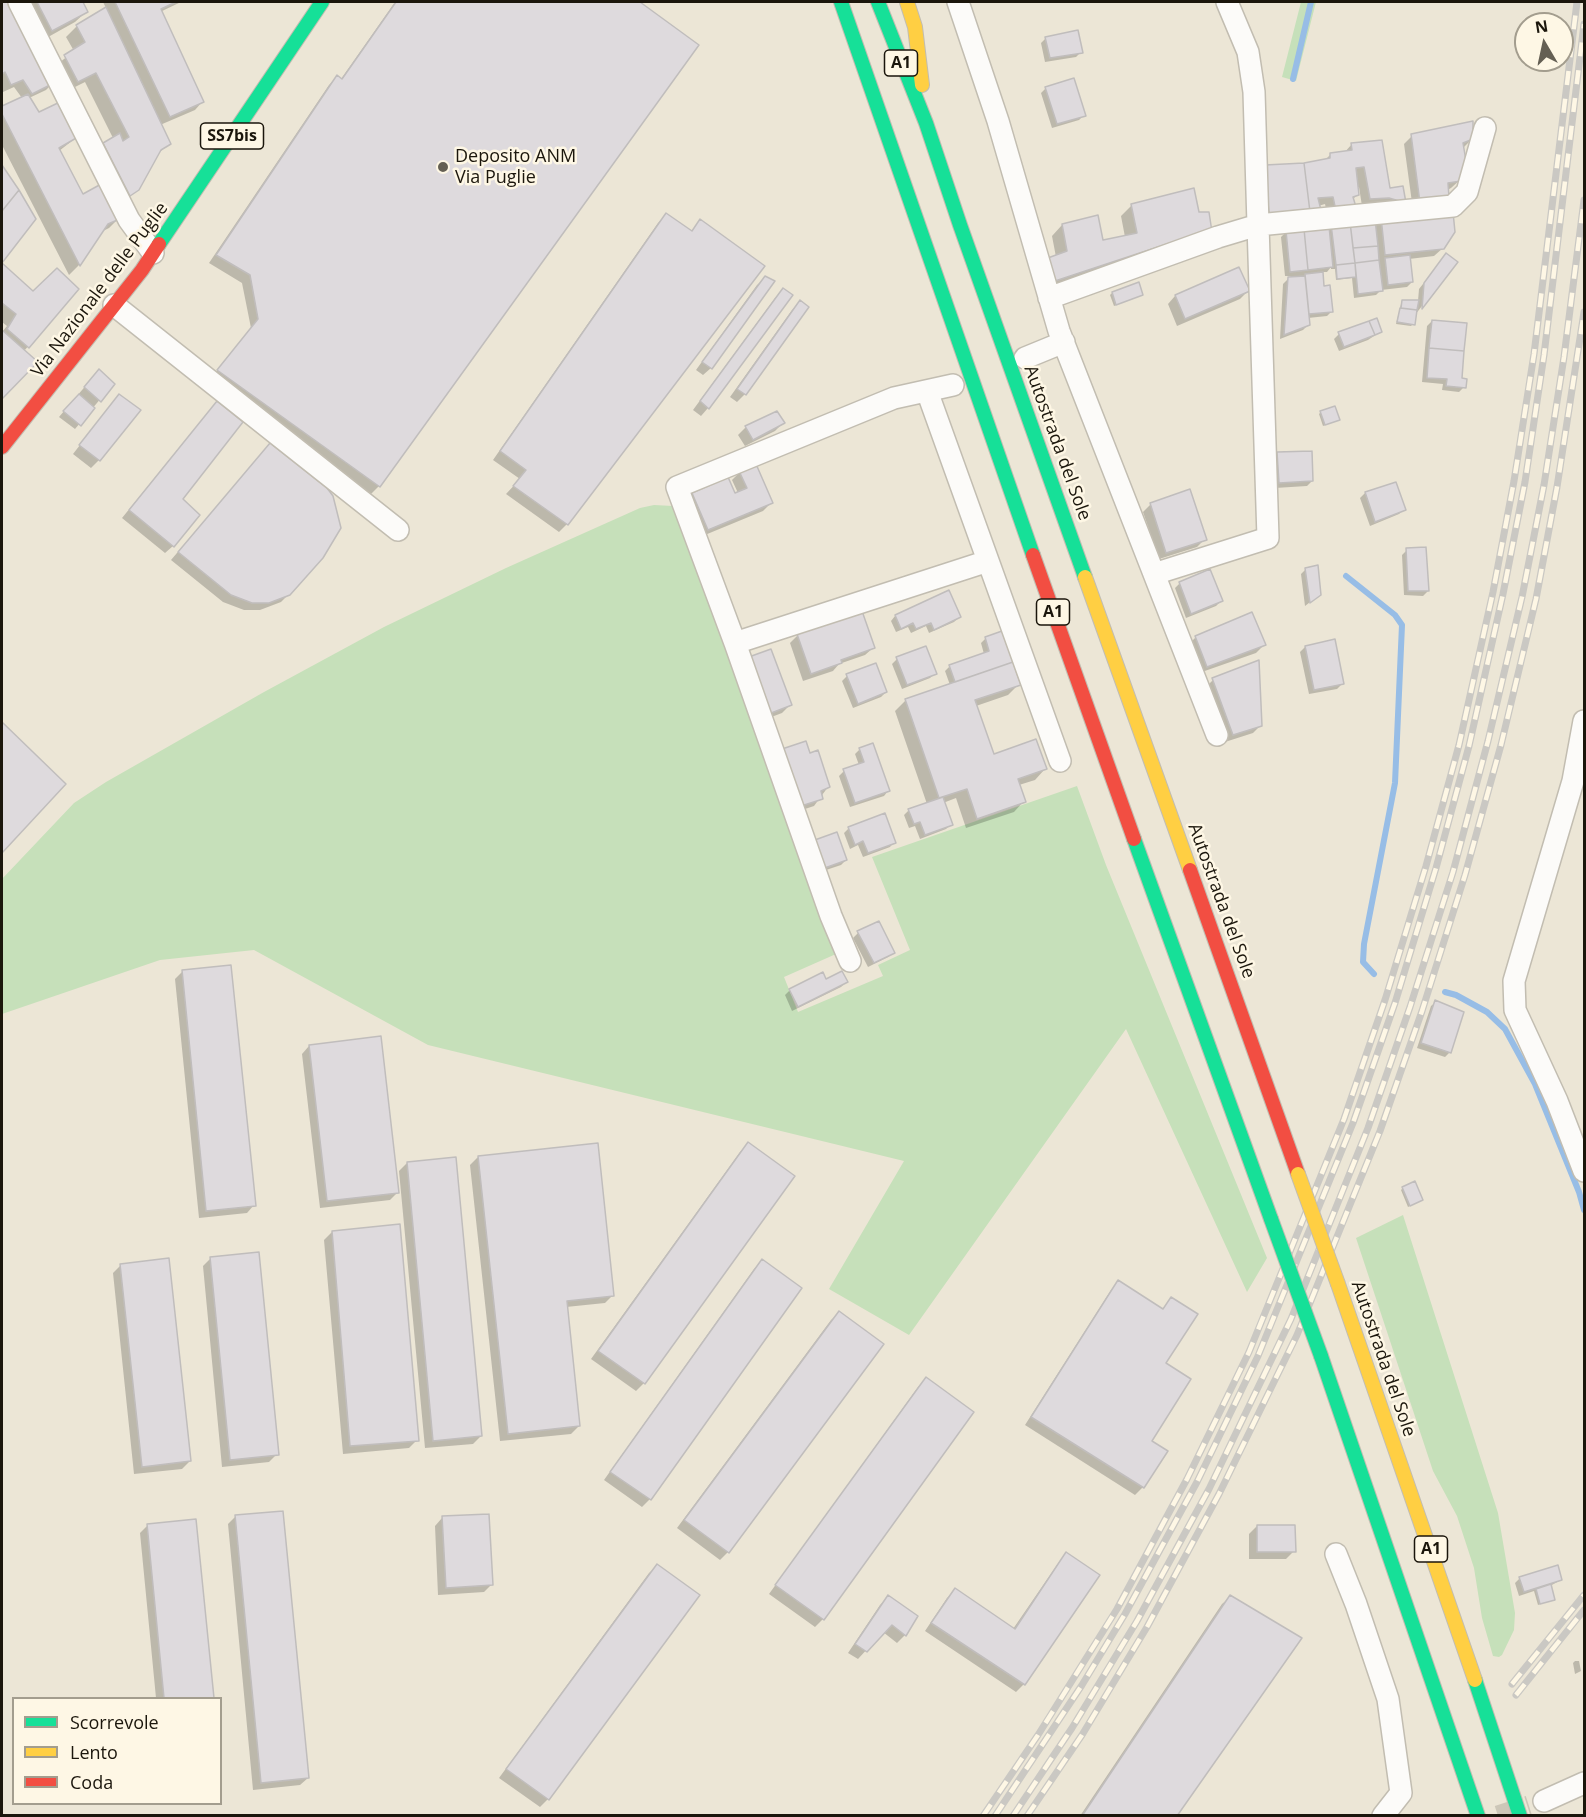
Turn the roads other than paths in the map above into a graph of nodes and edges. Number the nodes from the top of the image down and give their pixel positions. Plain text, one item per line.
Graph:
1 (19, 2) edge
2 (322, 2) edge
3 (841, 2) edge
4 (878, 2) edge
5 (908, 2) edge
6 (958, 2) edge
7 (1227, 2) edge
8 (926, 123) junction
9 (1485, 128) dead end
10 (1258, 225) junction
11 (153, 253) junction
12 (1049, 298) junction
13 (114, 305) junction
14 (1064, 342) junction
15 (1025, 358) dead end
16 (953, 385) dead end
17 (927, 391) junction
18 (2, 447) edge
19 (398, 530) dead end
20 (988, 561) junction
21 (1154, 573) junction
22 (735, 643) junction
23 (1584, 721) edge
24 (1218, 735) dead end
25 (1060, 761) dead end
26 (850, 961) dead end
27 (1584, 1171) edge
28 (1336, 1554) dead end
29 (1584, 1783) edge
30 (1544, 1801) tunnel mouth
31 (1383, 1815) edge
32 (1478, 1815) edge
33 (1520, 1815) edge

1 - 11 street
2 - 11 main road, Via Nazionale delle Puglie / SS7bis
3 - 32 main road, A1, bridge
4 - 8 main road, Autostrada del Sole / A1
5 - 8 main road
6 - 12 street
7 - 10 street
8 - 33 main road, Autostrada del Sole / A1, bridge
9 - 10 street
10 - 12 street
10 - 21 street
11 - 13 main road, Via Nazionale delle Puglie / SS7bis
12 - 14 street
13 - 18 main road, Via Nazionale delle Puglie / SS7bis
13 - 19 street
14 - 15 street
14 - 21 street
16 - 17 street
17 - 20 street
17 - 22 street
20 - 22 street
20 - 25 street
21 - 24 street
22 - 26 street
23 - 27 street
28 - 31 street
29 - 30 street

